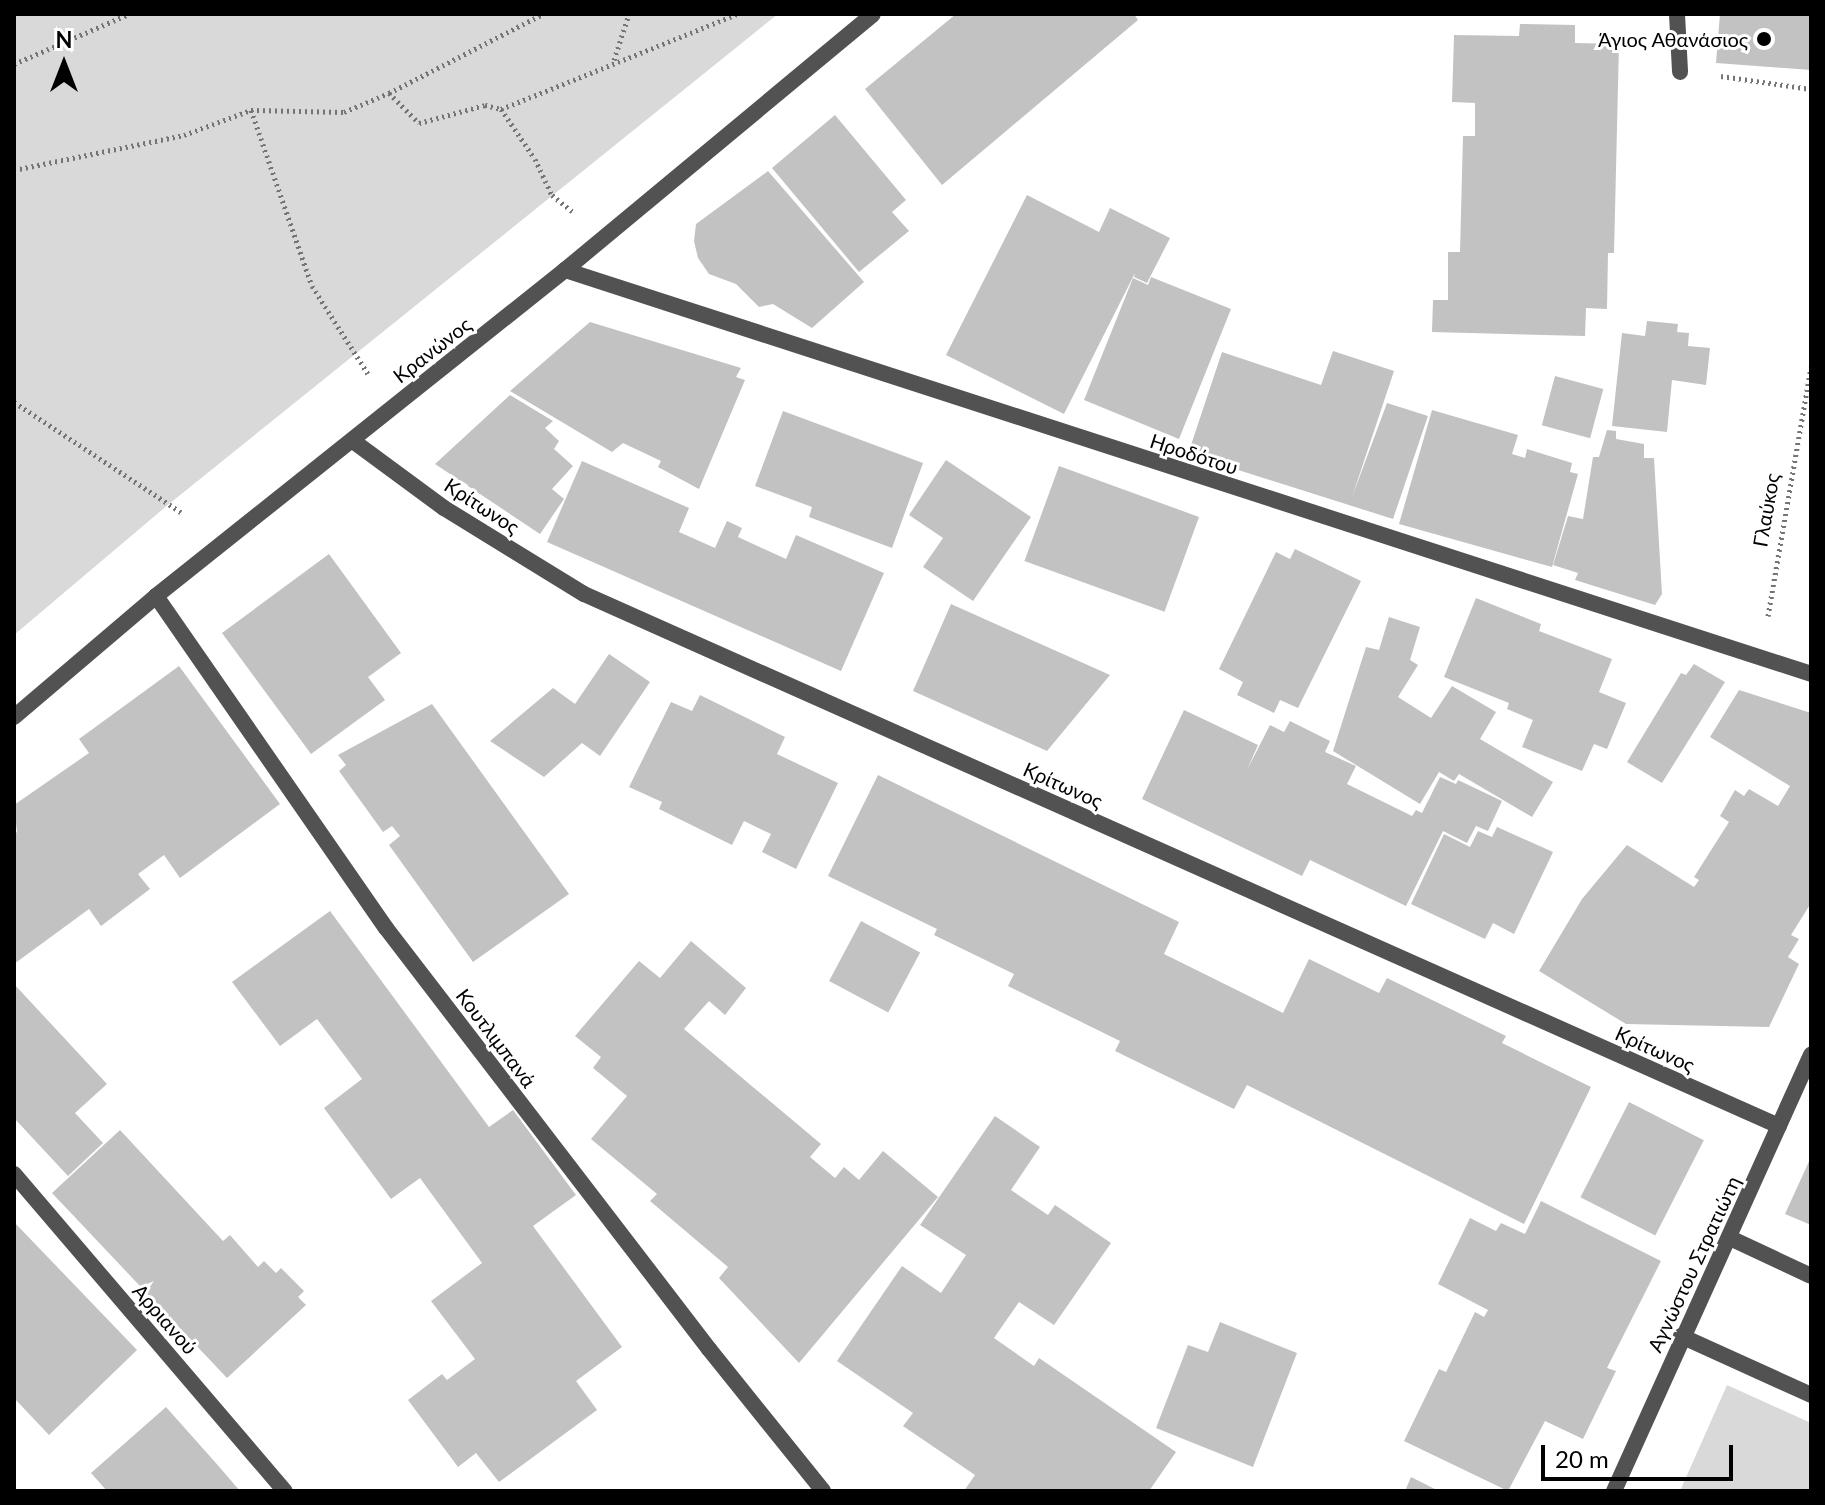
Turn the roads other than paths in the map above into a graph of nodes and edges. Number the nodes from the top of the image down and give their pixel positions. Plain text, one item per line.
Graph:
1 (873, 14) edge
2 (1677, 14) edge
3 (1680, 72) dead end
4 (565, 270) junction
5 (353, 441) junction
6 (156, 596) junction
7 (1811, 674) edge
8 (14, 717) edge
9 (1811, 1054) edge
10 (1779, 1126) junction
11 (14, 1174) edge
12 (1730, 1238) junction
13 (1811, 1276) edge
14 (1681, 1336) junction
15 (1811, 1395) edge
16 (285, 1491) edge
17 (823, 1491) edge
18 (1614, 1491) edge

1 - 4 street, Κρανώνος
2 - 3 street
4 - 5 street, Κρανώνος
4 - 7 street, Ηροδότου
5 - 6 street, Κρανώνος
5 - 10 street, Κρίτωνος
6 - 8 street, Κρανώνος
6 - 17 street, Κουτλιμπανά
9 - 10 street, Αγνώστου Στρατιώτη
10 - 12 street, Αγνώστου Στρατιώτη
11 - 16 street, Αρριανού
12 - 13 street
12 - 14 street, Αγνώστου Στρατιώτη
14 - 15 street
14 - 18 street, Αγνώστου Στρατιώτη

